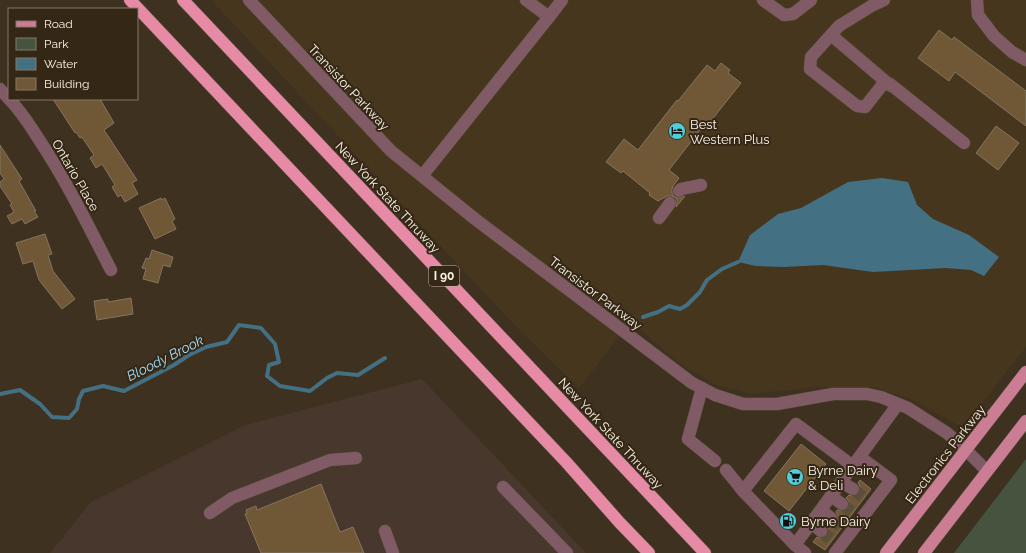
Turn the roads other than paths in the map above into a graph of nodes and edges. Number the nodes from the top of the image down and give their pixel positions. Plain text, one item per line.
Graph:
1 (130, 0) edge
2 (183, 0) edge
3 (248, 0) edge
4 (526, 0) edge
5 (562, 0) edge
6 (763, 0) edge
7 (811, 0) edge
8 (884, 0) edge
9 (977, 0) edge
10 (138, 8) edge
11 (138, 8) edge
12 (549, 17) junction
13 (831, 35) junction
14 (1026, 60) edge
15 (892, 86) junction
16 (0, 89) edge
17 (8, 98) edge
18 (10, 100) edge
19 (964, 143) dead end
20 (422, 176) junction
21 (701, 185) dead end
22 (679, 190) dead end
23 (670, 203) dead end
24 (659, 218) dead end
25 (111, 270) dead end
26 (1026, 372) edge
27 (702, 388) junction
28 (898, 404) junction
29 (1026, 421) edge
30 (966, 450) junction
31 (356, 458) dead end
32 (715, 461) dead end
33 (856, 461) junction
34 (726, 470) dead end
35 (987, 471) junction
36 (841, 482) junction
37 (503, 487) dead end
38 (853, 489) tunnel mouth
39 (743, 491) junction
40 (831, 496) junction
41 (842, 504) tunnel mouth
42 (821, 510) junction
43 (210, 512) dead end
44 (831, 518) tunnel mouth
45 (811, 523) junction
46 (385, 531) dead end
47 (821, 531) tunnel mouth
48 (795, 545) junction
49 (836, 546) edge
50 (393, 553) edge
51 (567, 553) edge
52 (648, 553) edge
53 (705, 553) edge
54 (805, 553) edge
55 (886, 553) edge
56 (924, 553) edge

1 - 10 highway
2 - 53 highway, New York State Thruway / I 90
3 - 20 street, Transistor Parkway
4 - 12 street
5 - 12 street
6 - 7 street
8 - 13 street
9 - 14 street
11 - 52 highway
12 - 20 street
13 - 15 street
13 - 15 street
15 - 19 street
16 - 17 street, Ontario Place
18 - 25 street, Ontario Place
20 - 27 street, Transistor Parkway
21 - 22 street
23 - 24 street
26 - 30 main road, Electronics Parkway
27 - 28 street, Transistor Parkway
27 - 32 street
28 - 30 street, Transistor Parkway
28 - 33 street
29 - 35 main road
30 - 35 street, Transistor Parkway
30 - 55 main road, Electronics Parkway
31 - 43 street
33 - 36 street
33 - 39 street
33 - 49 street
34 - 39 street
35 - 56 main road
36 - 38 street
36 - 40 street
37 - 51 street
39 - 48 street
40 - 41 street
40 - 42 street
42 - 44 street
42 - 45 street
45 - 47 street
45 - 48 street
46 - 50 street
48 - 54 street

